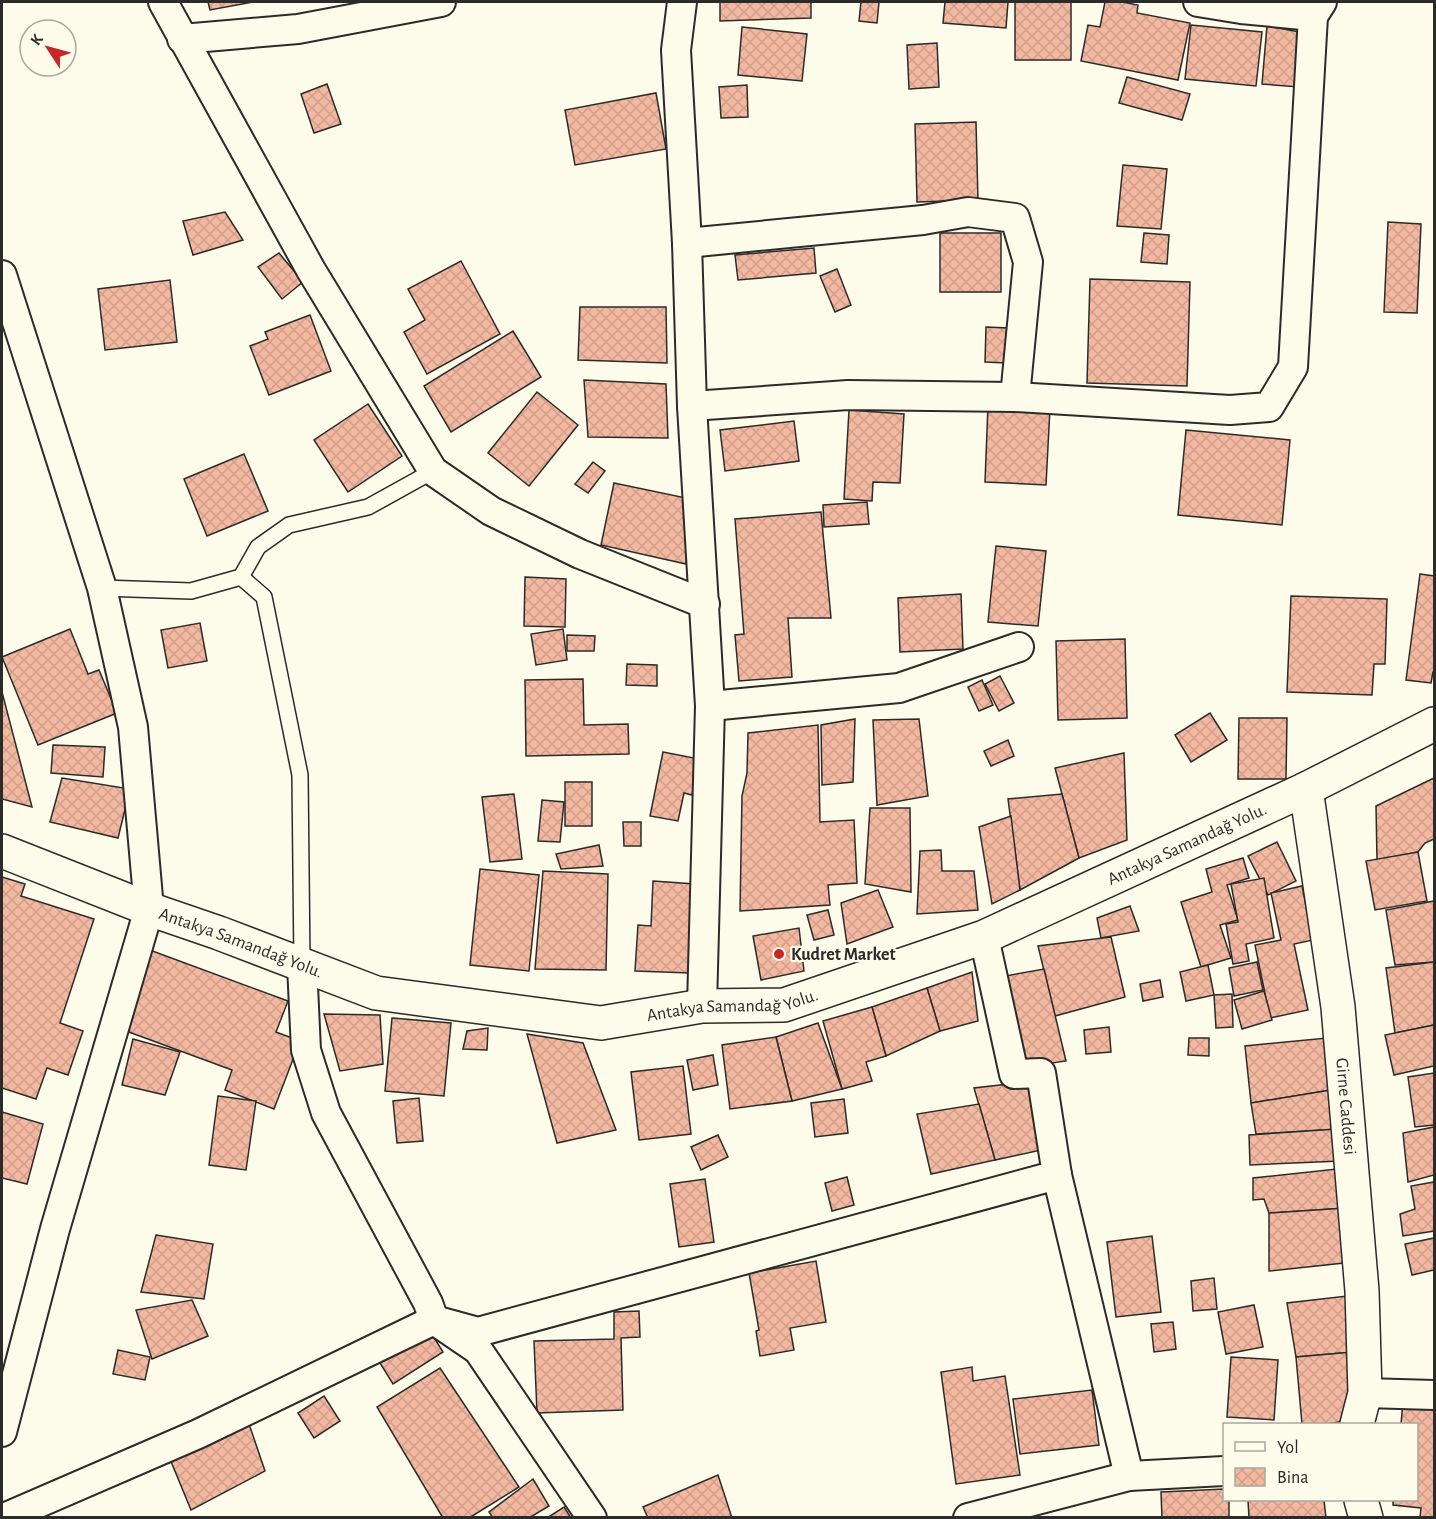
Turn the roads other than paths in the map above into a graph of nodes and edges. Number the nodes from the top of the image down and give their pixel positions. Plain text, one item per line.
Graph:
1 (163, 2) edge
2 (441, 2) edge
3 (681, 2) edge
4 (1198, 2) edge
5 (1318, 9) edge
6 (182, 39) junction
7 (687, 243) junction
8 (2, 275) edge
9 (1015, 397) junction
10 (692, 406) junction
11 (433, 471) junction
12 (241, 577) junction
13 (102, 588) junction
14 (705, 604) junction
15 (1019, 647) dead end
16 (710, 706) junction
17 (1434, 724) edge
18 (1306, 789) junction
19 (2, 851) edge
20 (149, 909) junction
21 (984, 937) junction
22 (302, 965) junction
23 (702, 1006) junction
24 (1057, 1175) junction
25 (434, 1320) junction
26 (1365, 1393) junction
27 (1434, 1395) edge
28 (1358, 1423) edge
29 (2, 1432) edge
30 (1223, 1471) edge
31 (1129, 1476) junction
32 (1360, 1501) edge
33 (4, 1518) edge
34 (592, 1518) edge
35 (968, 1518) edge
36 (1366, 1518) edge

1 - 6 street
2 - 6 street
3 - 7 street
4 - 5 street
5 - 9 street
6 - 11 street
7 - 9 street
7 - 10 street
8 - 13 street
9 - 10 street
10 - 14 street
11 - 12 lane
11 - 14 street
12 - 13 lane
12 - 22 lane
13 - 20 street
14 - 16 street
15 - 16 street
16 - 23 street
17 - 18 street, Antakya Samandağ Yolu.
18 - 21 street, Antakya Samandağ Yolu.
18 - 26 street, Girne Caddesi
19 - 20 street, Antakya Samandağ Yolu.
20 - 22 street, Antakya Samandağ Yolu.
20 - 29 street
21 - 23 street, Antakya Samandağ Yolu.
21 - 24 street
22 - 23 street, Antakya Samandağ Yolu.
22 - 25 street
24 - 25 street
24 - 31 street
25 - 33 street
25 - 34 street
26 - 27 street
26 - 28 street, Girne Caddesi
30 - 31 street
31 - 35 street
32 - 36 street

